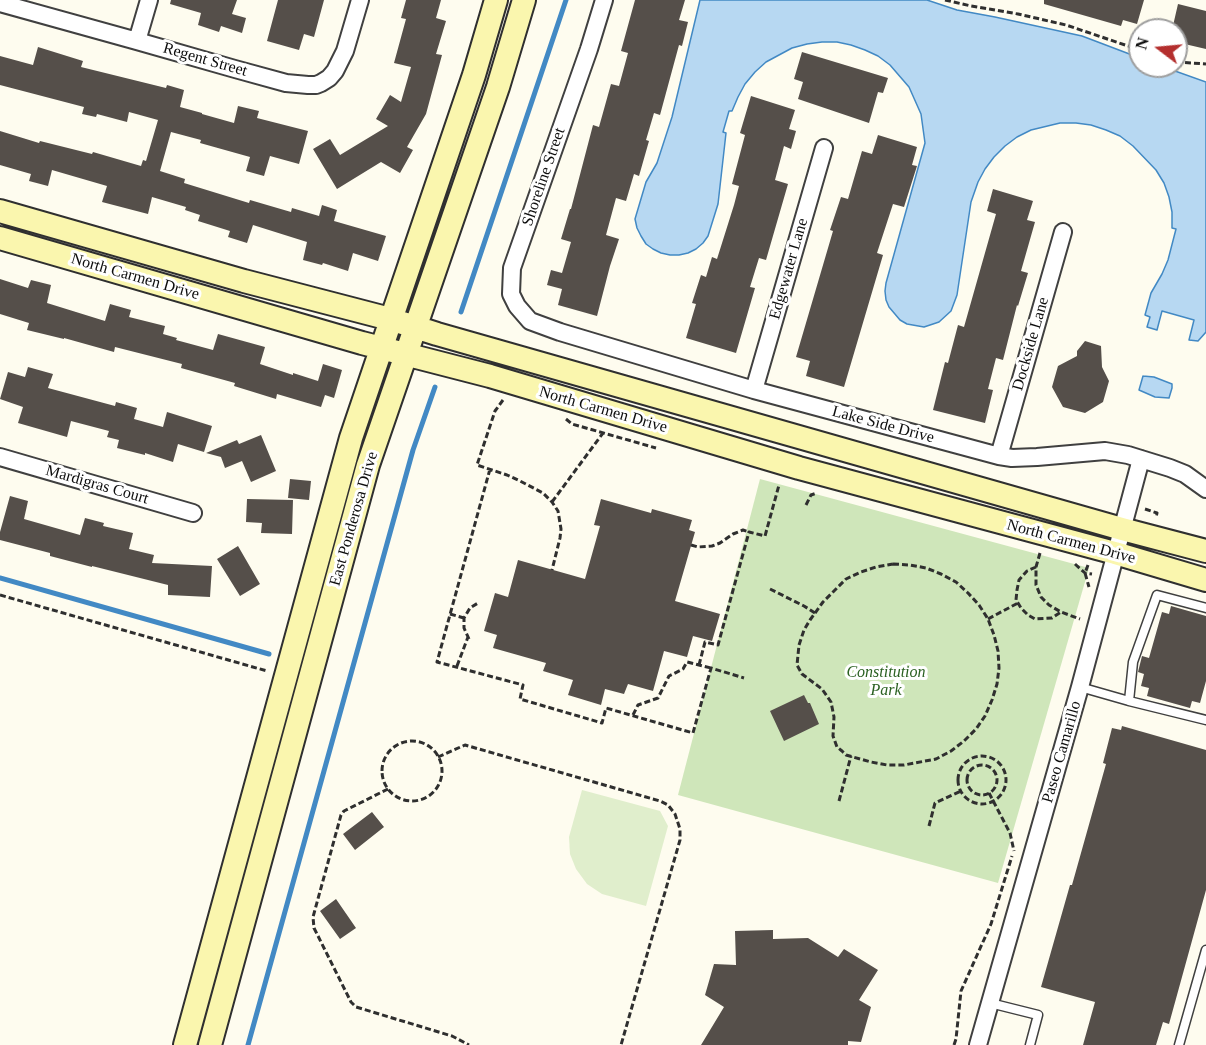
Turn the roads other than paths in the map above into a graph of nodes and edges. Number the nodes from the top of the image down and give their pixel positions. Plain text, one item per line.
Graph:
1 (149, 0) edge
2 (360, 0) edge
3 (496, 0) edge
4 (524, 0) edge
5 (604, 0) edge
6 (0, 3) edge
7 (138, 41) junction
8 (824, 148) dead end
9 (0, 211) edge
10 (1063, 232) dead end
11 (0, 238) edge
12 (390, 319) junction
13 (415, 327) junction
14 (560, 332) joint
15 (381, 348) junction
16 (406, 354) junction
17 (754, 390) junction
18 (999, 456) junction
19 (0, 457) edge
20 (1141, 459) junction
21 (1206, 489) edge
22 (193, 513) dead end
23 (1122, 529) junction
24 (1206, 551) edge
25 (1115, 553) junction
26 (1206, 580) edge
27 (1206, 608) edge
28 (1080, 687) junction
29 (1129, 701) junction
30 (1206, 720) edge
31 (1206, 950) edge
32 (990, 1003) junction
33 (185, 1045) edge
34 (210, 1045) edge
35 (978, 1045) edge
36 (1030, 1045) edge
37 (1179, 1045) edge

1 - 7 street
2 - 7 street, Regent Street
3 - 12 main road, East Ponderosa Drive
4 - 13 main road, East Ponderosa Drive
5 - 14 street, Shoreline Street
6 - 7 street, Regent Street
8 - 17 street, Edgewater Lane
9 - 12 main road, North Carmen Drive
10 - 18 street, Dockside Lane
11 - 15 main road, North Carmen Drive
12 - 13 main road, North Carmen Drive
12 - 15 main road, East Ponderosa Drive
13 - 16 main road, East Ponderosa Drive
13 - 23 main road, North Carmen Drive
14 - 17 street, Lake Side Drive
15 - 16 main road, North Carmen Drive
15 - 33 main road, East Ponderosa Drive
16 - 25 main road, North Carmen Drive
16 - 34 main road, East Ponderosa Drive
17 - 18 street, Lake Side Drive
18 - 20 street, Lake Side Drive
19 - 22 street, Mardigras Court
20 - 21 street, Lake Side Drive
20 - 23 street, Paseo Camarillo
23 - 24 main road, North Carmen Drive
23 - 25 street, Paseo Camarillo
25 - 26 main road, North Carmen Drive
25 - 28 street, Paseo Camarillo
27 - 29 lane
28 - 29 lane
28 - 32 street, Paseo Camarillo
29 - 30 lane
31 - 37 lane
32 - 35 street, Paseo Camarillo
32 - 36 lane

